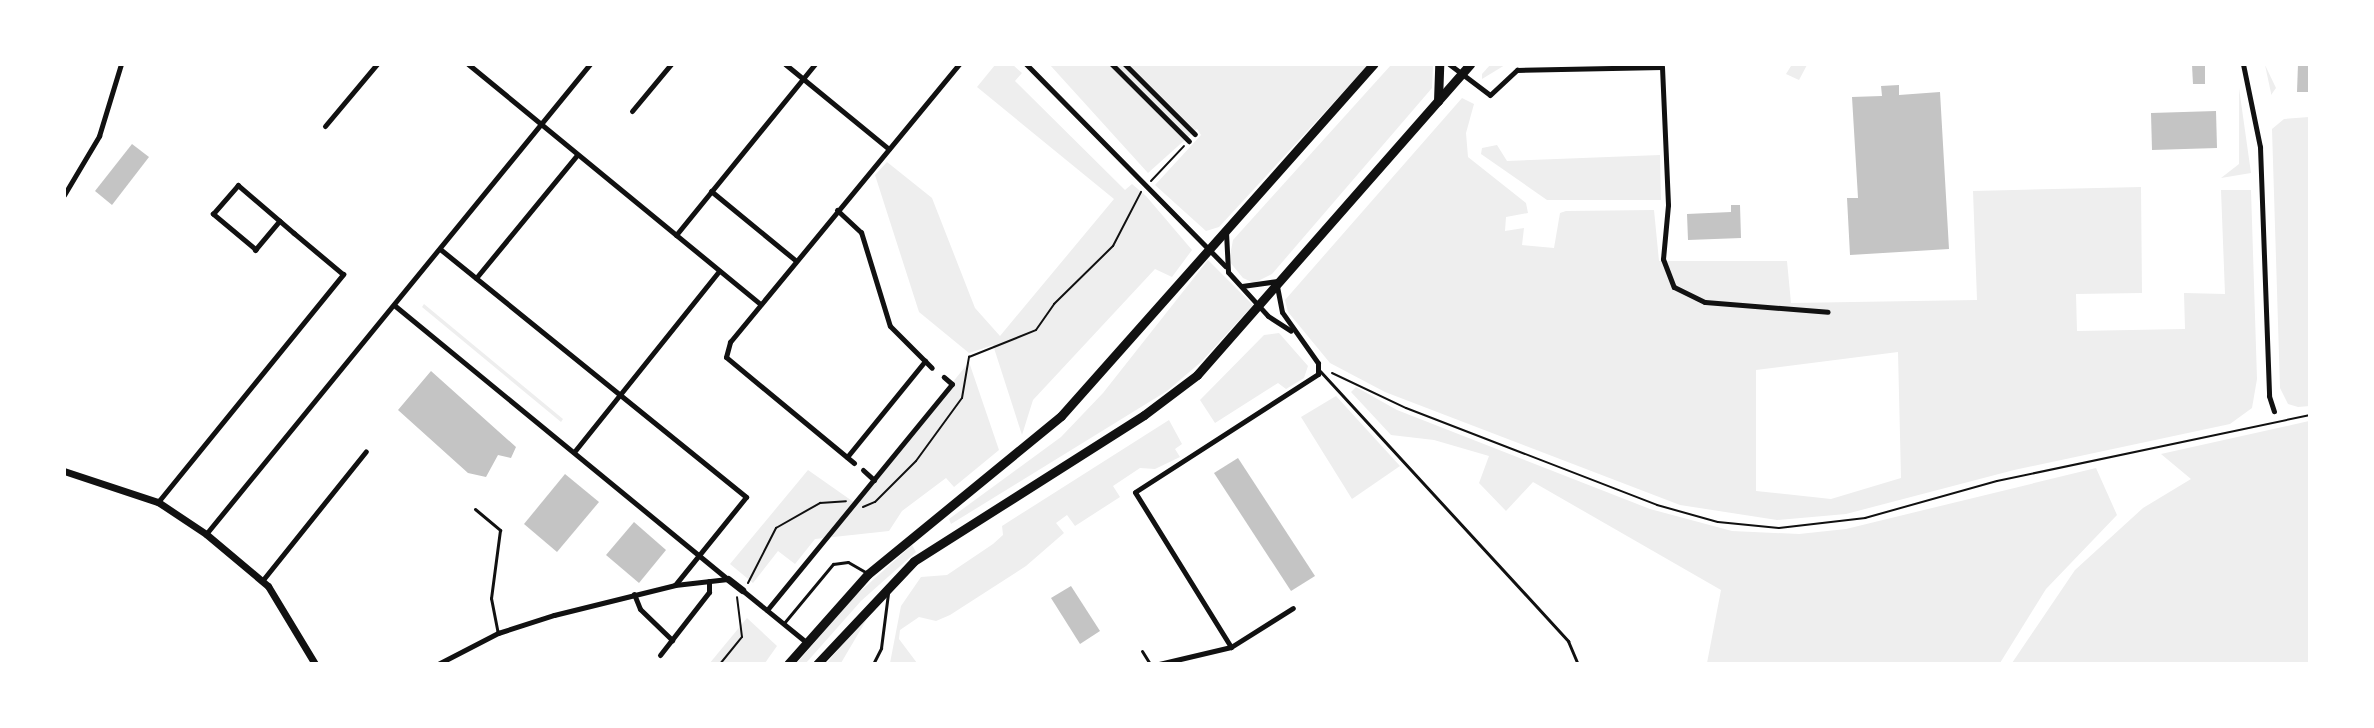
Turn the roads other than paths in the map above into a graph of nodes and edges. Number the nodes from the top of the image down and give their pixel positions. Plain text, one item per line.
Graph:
1 (121, 64) edge
2 (377, 64) edge
3 (468, 64) edge
4 (590, 64) edge
5 (671, 64) edge
6 (785, 64) edge
7 (815, 64) edge
8 (959, 64) edge
9 (1026, 64) edge
10 (1112, 64) edge
11 (1125, 64) edge
12 (1374, 64) edge
13 (1439, 64) edge
14 (1449, 64) edge
15 (2242, 64) edge
16 (1465, 69) edge
17 (803, 79) junction
18 (1438, 101) junction
19 (632, 111) dead end
20 (541, 125) junction
21 (325, 126) dead end
22 (1195, 134) dead end
23 (1189, 141) road end
24 (889, 149) junction
25 (578, 155) junction
26 (711, 191) junction
27 (64, 195) edge
28 (837, 210) junction
29 (280, 221) junction
30 (1227, 228) junction
31 (676, 235) junction
32 (440, 249) junction
33 (1208, 249) junction
34 (795, 260) junction
35 (1225, 266) junction
36 (719, 271) junction
37 (343, 274) joint
38 (476, 278) junction
39 (1280, 283) junction
40 (1242, 286) junction
41 (760, 304) junction
42 (394, 305) junction
43 (1260, 307) junction
44 (1828, 312) dead end
45 (1293, 332) junction
46 (925, 361) junction
47 (933, 368) dead end
48 (1320, 370) junction
49 (944, 377) dead end
50 (619, 395) junction
51 (2274, 411) dead end
52 (366, 451) dead end
53 (574, 453) junction
54 (847, 457) junction
55 (854, 463) dead end
56 (863, 470) dead end
57 (64, 471) edge
58 (874, 480) junction
59 (158, 502) junction
60 (475, 509) dead end
61 (206, 534) junction
62 (698, 555) junction
63 (868, 573) junction
64 (728, 579) junction
65 (262, 581) junction
66 (709, 581) junction
67 (889, 584) junction
68 (675, 585) junction
69 (740, 593) joint
70 (634, 594) junction
71 (1293, 608) dead end
72 (767, 610) junction
73 (784, 623) junction
74 (498, 633) junction
75 (672, 640) junction
76 (806, 642) junction
77 (1231, 647) junction
78 (1142, 651) dead end
79 (660, 655) dead end
80 (315, 663) edge
81 (438, 663) edge
82 (788, 663) edge
83 (817, 663) edge
84 (873, 663) edge
85 (1150, 663) edge
86 (1159, 663) edge
87 (1578, 663) edge

1 - 27 street
2 - 21 street
3 - 20 street
4 - 20 street
5 - 19 street
6 - 17 street
7 - 17 street
8 - 24 street
9 - 33 street
10 - 23 street
11 - 22 street
12 - 30 main road
13 - 18 main road
14 - 16 street
15 - 51 street
16 - 18 main road
16 - 44 street
17 - 24 street
17 - 26 street
18 - 39 main road
20 - 25 street
20 - 32 street
24 - 28 street
25 - 31 street
25 - 38 street
26 - 31 street
26 - 34 street
28 - 34 street
28 - 46 street
29 - 29 street
29 - 37 street
30 - 33 main road
30 - 35 street
31 - 36 street
32 - 38 street
32 - 42 street
33 - 35 street
33 - 63 main road
34 - 41 street
35 - 40 street
36 - 41 street
36 - 50 street
37 - 59 street
38 - 50 street
39 - 40 street
39 - 43 main road
39 - 45 street
40 - 43 street
41 - 54 street
42 - 53 street
42 - 61 street
43 - 45 street
43 - 67 main road
45 - 48 street
46 - 47 street
46 - 54 street
48 - 77 street
48 - 87 lane
49 - 58 street
50 - 53 street
50 - 62 street
52 - 65 street
53 - 62 street
54 - 55 street
56 - 58 street
57 - 59 street
58 - 72 street
59 - 61 street
60 - 74 lane
61 - 65 street
62 - 64 street
62 - 68 street
63 - 73 lane
63 - 76 main road
64 - 66 street
64 - 69 street
65 - 80 street
66 - 68 street
66 - 75 street
67 - 83 main road
67 - 84 lane
68 - 70 street
69 - 72 street
70 - 74 street
70 - 75 street
71 - 77 street
72 - 73 street
73 - 76 street
74 - 81 street
75 - 79 street
76 - 82 main road
77 - 86 street
78 - 85 lane

